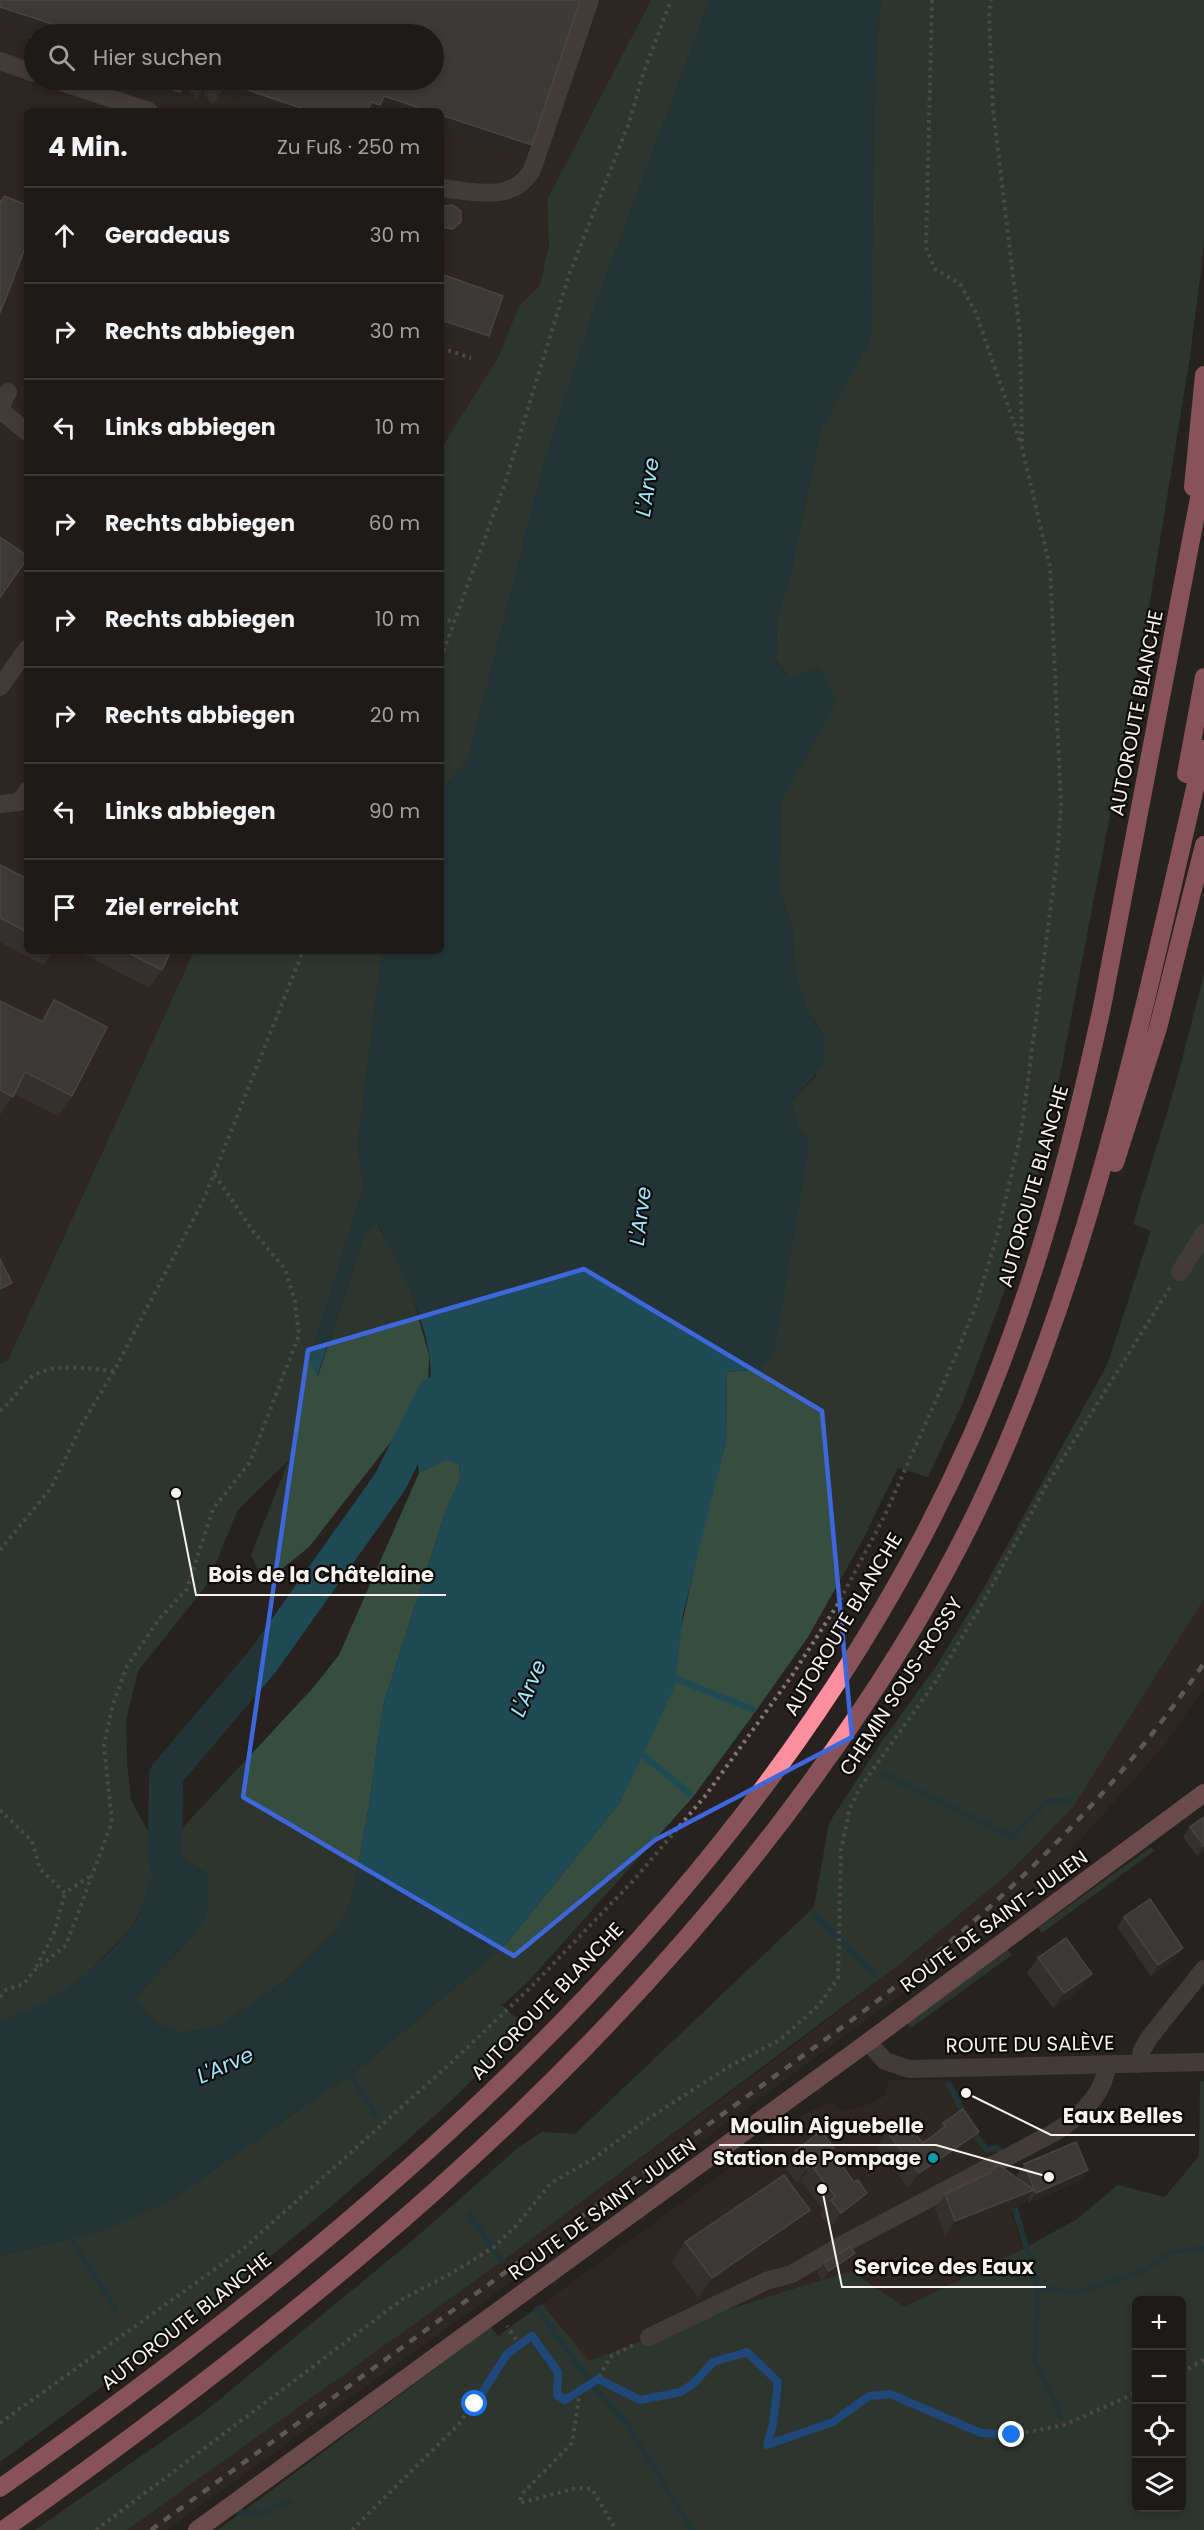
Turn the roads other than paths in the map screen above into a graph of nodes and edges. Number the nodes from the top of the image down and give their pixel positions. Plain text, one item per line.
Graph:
1 (590, 0) edge
2 (0, 61) edge
3 (24, 69) edge
4 (85, 90) edge
5 (140, 108) edge
6 (444, 188) edge
7 (1204, 375) edge
8 (3, 403) edge
9 (24, 428) edge
10 (1204, 472) edge
11 (1185, 576) junction
12 (24, 653) edge
13 (1204, 677) edge
14 (0, 687) edge
15 (1204, 749) edge
16 (24, 795) edge
17 (0, 804) edge
18 (1204, 845) edge
19 (1146, 997) junction
20 (1204, 1233) edge
21 (1180, 1272) road end
22 (1061, 1305) junction
23 (1204, 1793) edge
24 (1204, 1801) edge
25 (1178, 1814) junction
26 (1204, 1970) edge
27 (868, 2042) junction
28 (1204, 2062) edge
29 (1139, 2064) junction
30 (1107, 2065) junction
31 (649, 2337) road end
32 (0, 2488) edge
33 (3, 2530) edge
34 (196, 2530) edge

1 - 6 street
2 - 3 street
4 - 5 street
7 - 11 highway
8 - 9 street
10 - 11 highway, AUTOROUTE BLANCHE
11 - 32 highway, AUTOROUTE BLANCHE
12 - 14 street
13 - 19 highway
15 - 19 highway
16 - 17 street
18 - 22 highway
19 - 22 highway
20 - 21 street
22 - 33 highway
23 - 25 main road, ROUTE DE SAINT-JULIEN
24 - 25 main road, ROUTE DE SAINT-JULIEN
25 - 27 main road, ROUTE DE SAINT-JULIEN
26 - 29 street
27 - 30 street, ROUTE DU SALÈVE
27 - 34 main road, ROUTE DE SAINT-JULIEN
28 - 29 street, ROUTE DU SALÈVE
29 - 30 street, ROUTE DU SALÈVE
30 - 31 street

